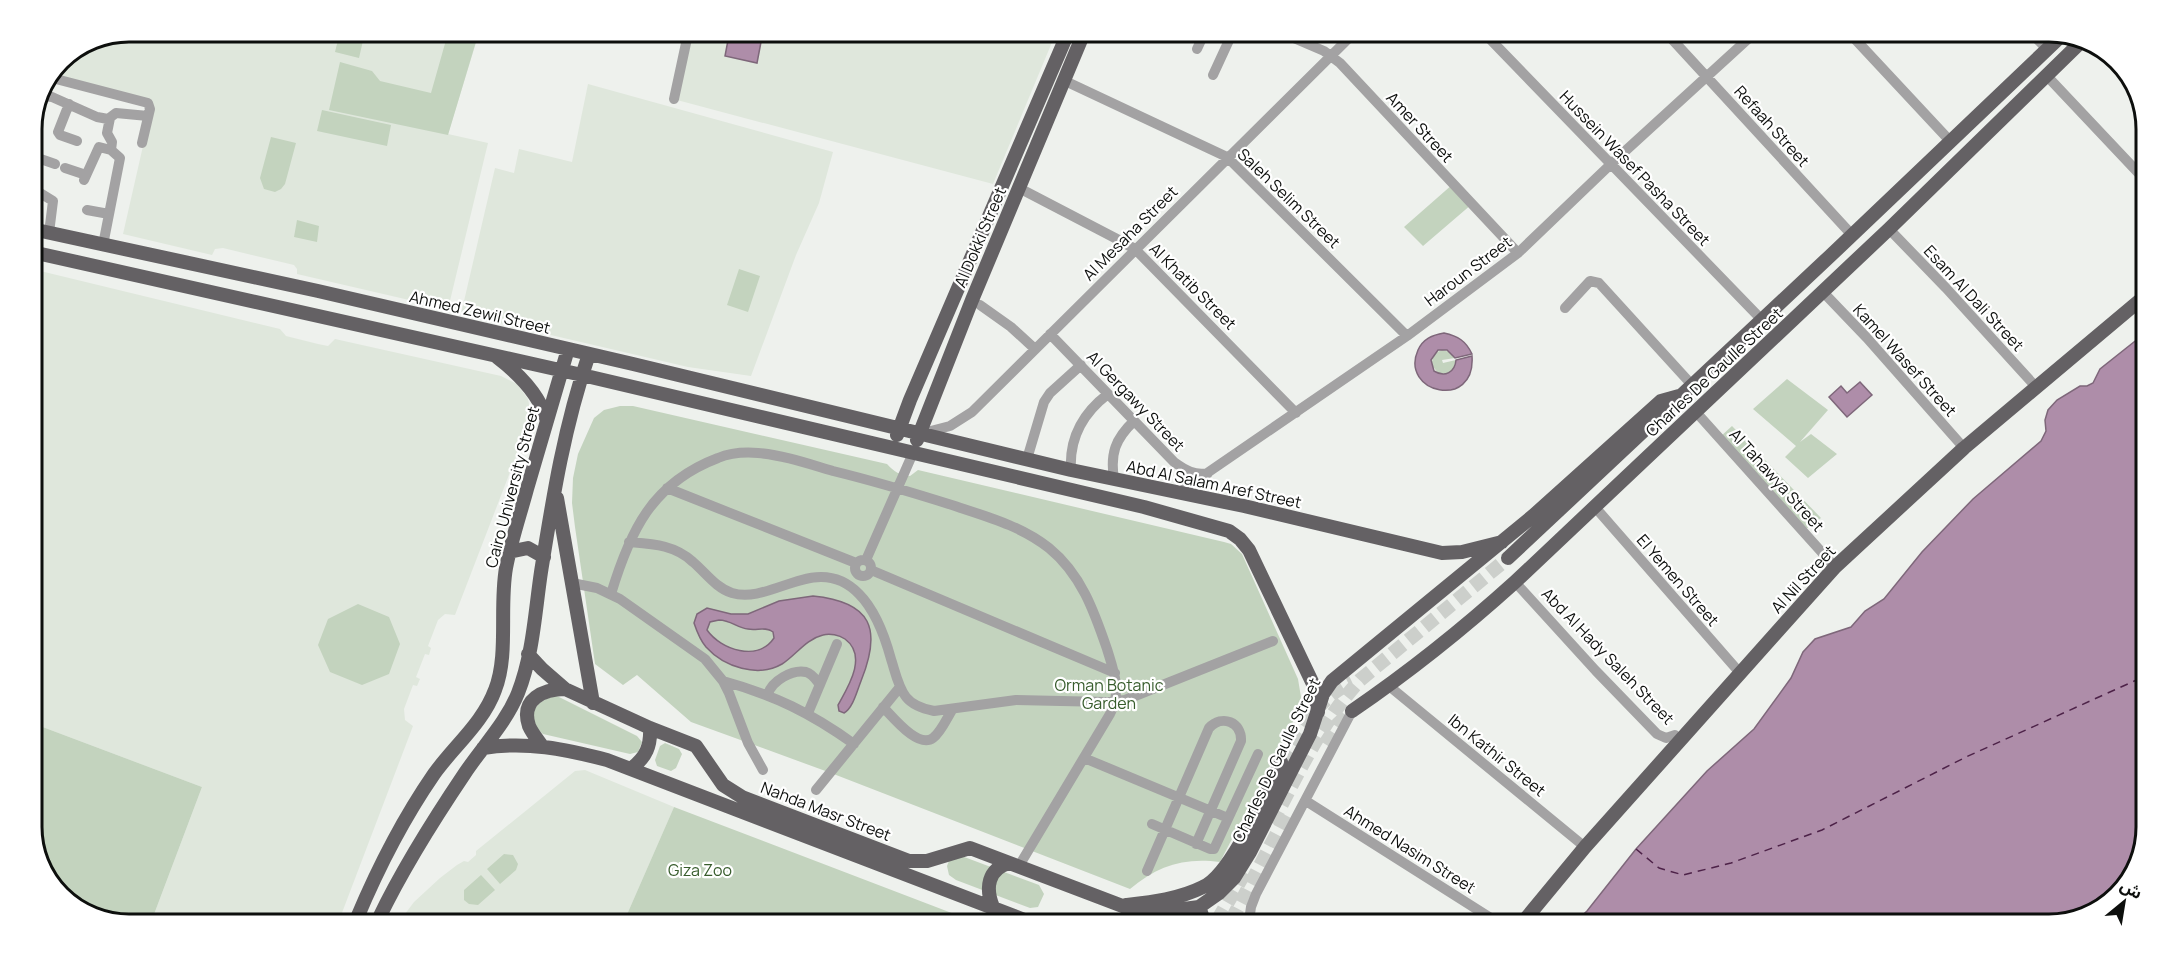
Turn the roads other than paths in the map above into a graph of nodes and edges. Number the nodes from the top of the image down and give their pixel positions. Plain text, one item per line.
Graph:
1 (686, 42) edge
2 (1064, 42) edge
3 (1080, 42) edge
4 (1200, 42) edge
5 (1228, 42) edge
6 (1302, 42) edge
7 (1345, 42) edge
8 (1493, 42) edge
9 (1674, 42) edge
10 (1745, 42) edge
11 (1858, 42) edge
12 (2042, 44) edge
13 (2076, 47) edge
14 (1197, 49) dead end
15 (1331, 56) junction
16 (1213, 75) dead end
17 (2046, 75) junction
18 (1707, 77) junction
19 (58, 80) edge
20 (1063, 80) junction
21 (49, 97) edge
22 (674, 99) dead end
23 (69, 104) junction
24 (148, 116) junction
25 (110, 118) junction
26 (72, 141) dead end
27 (142, 142) dead end
28 (1951, 142) junction
29 (111, 150) junction
30 (1227, 157) junction
31 (42, 160) edge
32 (1611, 164) junction
33 (2136, 170) edge
34 (1019, 188) junction
35 (42, 194) edge
36 (87, 210) dead end
37 (109, 214) junction
38 (1889, 230) junction
39 (42, 231) edge
40 (49, 233) junction
41 (1852, 235) junction
42 (103, 245) junction
43 (1135, 249) junction
44 (42, 254) edge
45 (1518, 254) junction
46 (1823, 292) junction
47 (2136, 304) edge
48 (980, 305) dead end
49 (1565, 308) dead end
50 (1761, 320) junction
51 (468, 327) junction
52 (1050, 334) junction
53 (1407, 336) junction
54 (462, 349) junction
55 (568, 349) junction
56 (1035, 349) junction
57 (589, 354) junction
58 (496, 357) junction
59 (1081, 366) junction
60 (562, 371) junction
61 (582, 375) junction
62 (1692, 385) junction
63 (2036, 387) junction
64 (1108, 393) junction
65 (1679, 396) junction
66 (1696, 412) junction
67 (1296, 413) junction
68 (547, 421) junction
69 (1134, 421) junction
70 (899, 429) junction
71 (920, 433) junction
72 (892, 448) junction
73 (1964, 448) junction
74 (913, 453) junction
75 (1027, 459) junction
76 (1071, 470) junction
77 (1208, 473) junction
78 (1114, 479) junction
79 (555, 486) junction
80 (667, 488) junction
81 (898, 488) junction
82 (1178, 493) junction
83 (1594, 506) junction
84 (1174, 515) junction
85 (629, 542) junction
86 (1502, 542) junction
87 (509, 552) junction
88 (544, 557) junction
89 (1508, 558) tunnel mouth
90 (865, 564) junction
91 (1835, 567) junction
92 (1515, 582) junction
93 (572, 583) junction
94 (856, 591) junction
95 (611, 594) junction
96 (1273, 641) dead end
97 (837, 644) dead end
98 (528, 654) junction
99 (1114, 673) junction
100 (1740, 673) junction
101 (723, 681) junction
102 (820, 685) junction
103 (1389, 686) junction
104 (900, 687) junction
105 (566, 689) junction
106 (768, 694) junction
107 (1116, 701) junction
108 (593, 703) junction
109 (883, 707) junction
110 (952, 710) junction
111 (1352, 711) joint
112 (1318, 712) junction
113 (808, 713) junction
114 (650, 728) junction
115 (1678, 743) junction
116 (854, 744) junction
117 (542, 746) junction
118 (483, 748) junction
119 (1258, 754) dead end
120 (1084, 758) junction
121 (1281, 762) tunnel mouth
122 (632, 768) junction
123 (763, 770) dead end
124 (816, 790) dead end
125 (1179, 798) junction
126 (1306, 801) junction
127 (1210, 811) junction
128 (1228, 818) junction
129 (1152, 825) dead end
130 (1165, 830) junction
131 (1196, 844) junction
132 (1586, 847) junction
133 (1014, 865) junction
134 (1148, 871) dead end
135 (1124, 906) junction
136 (993, 907) junction
137 (1199, 907) junction
138 (359, 914) edge
139 (381, 914) edge
140 (1010, 914) edge
141 (1147, 914) joint
142 (1202, 914) edge
143 (1250, 914) edge
144 (1484, 914) edge
145 (1530, 914) edge

1 - 22 street
2 - 70 main road, Al Dokki Street
3 - 20 main road, Al Dokki Street
4 - 14 street
5 - 16 street
6 - 15 street, Amer Street
7 - 15 street, Al Mesaha Street
8 - 32 street, Hussein Wasef Pasha Street
9 - 18 street, Refaah Street
10 - 18 street, Haroun Street
11 - 28 street
12 - 28 main road, Charles De Gaulle Street
13 - 17 main road, Charles De Gaulle Street
15 - 30 street, Al Mesaha Street
15 - 45 street, Amer Street
17 - 33 street
17 - 38 main road, Charles De Gaulle Street
18 - 32 street, Haroun Street
18 - 41 street, Refaah Street
19 - 24 street
20 - 30 street, Saleh Selim Street
20 - 34 main road, Al Dokki Street
21 - 23 street
23 - 25 street
23 - 26 street
24 - 25 street
24 - 27 street
25 - 29 street
28 - 41 main road, Charles De Gaulle Street
29 - 31 street
29 - 37 street
30 - 43 street, Al Mesaha Street
30 - 53 street, Saleh Selim Street
32 - 45 street, Haroun Street
32 - 50 street, Hussein Wasef Pasha Street
34 - 43 street, Al Khatib Street
34 - 71 main road, Al Dokki Street
35 - 40 street
36 - 37 street
37 - 42 street
38 - 46 main road, Charles De Gaulle Street
38 - 63 street, Esam Al Dali Street
39 - 40 main road, Ahmed Zewil Street
40 - 42 main road, Ahmed Zewil Street
41 - 50 main road, Charles De Gaulle Street
42 - 51 main road, Ahmed Zewil Street
43 - 52 street, Al Mesaha Street
43 - 67 street, Al Khatib Street
44 - 54 main road
45 - 53 street, Haroun Street
46 - 66 main road, Charles De Gaulle Street
46 - 73 street, Kamel Wasef Street
47 - 63 main road, Al Nil Street
48 - 56 street
49 - 62 street
50 - 62 main road, Charles De Gaulle Street
51 - 54 main road
51 - 55 main road, Ahmed Zewil Street
52 - 56 street, Al Mesaha Street
52 - 59 street, Al Gergawy Street
53 - 67 street, Haroun Street
54 - 58 main road
55 - 57 main road, Ahmed Zewil Street
55 - 60 main road, Cairo University Street
56 - 71 street, Al Mesaha Street
57 - 61 main road
57 - 70 main road, Ahmed Zewil Street
58 - 60 main road
58 - 68 main road
59 - 64 street, Al Gergawy Street
59 - 75 street
60 - 61 main road
60 - 68 main road, Cairo University Street
61 - 72 main road
61 - 79 main road
62 - 65 main road, Charles De Gaulle Street
63 - 73 main road, Al Nil Street
64 - 69 street, Al Gergawy Street
64 - 76 street
65 - 86 main road, Charles De Gaulle Street
65 - 89 main road, Charles De Gaulle Street
66 - 83 main road, Charles De Gaulle Street
66 - 91 street, Al Tahawya Street
67 - 77 street, Haroun Street
68 - 87 main road, Cairo University Street
69 - 77 street, Al Gergawy Street
69 - 78 street
70 - 71 main road, Ahmed Zewil Street
70 - 72 main road, Al Dokki Street
71 - 74 main road, Al Dokki Street
71 - 75 main road, Abd Al Salam Aref Street
72 - 74 main road
73 - 91 main road, Al Nil Street
74 - 81 street
74 - 84 main road
75 - 76 main road, Abd Al Salam Aref Street
76 - 78 main road, Abd Al Salam Aref Street
77 - 82 street, Haroun Street
78 - 82 main road, Abd Al Salam Aref Street
79 - 88 main road
79 - 93 main road
80 - 81 street
80 - 85 street
80 - 90 street
81 - 90 street
81 - 99 street
82 - 84 main road
82 - 86 main road, Abd Al Salam Aref Street
83 - 92 main road, Charles De Gaulle Street
83 - 100 street, El Yemen Street
84 - 112 main road
85 - 94 street
85 - 95 street
86 - 112 main road, Charles De Gaulle Street
87 - 88 main road
87 - 138 main road, Cairo University Street
88 - 98 main road
90 - 94 street
90 - 99 street
91 - 100 main road, Al Nil Street
92 - 103 main road, Charles De Gaulle Street
92 - 115 street, Abd Al Hady Saleh Street
93 - 95 street
93 - 108 main road
94 - 104 street
95 - 101 street
96 - 107 street
97 - 102 street
98 - 105 main road, Nahda Masr Street
98 - 118 main road
99 - 107 street
100 - 115 main road, Al Nil Street
101 - 106 street
101 - 123 street
102 - 106 street
102 - 113 street
103 - 111 main road, Charles De Gaulle Street
103 - 132 street, Ibn Kathir Street
104 - 109 street
104 - 110 street
105 - 108 main road, Nahda Masr Street
105 - 117 main road
106 - 113 street
107 - 110 street
107 - 120 street
108 - 114 main road, Nahda Masr Street
109 - 110 street
109 - 116 street
111 - 126 street
112 - 137 main road, Charles De Gaulle Street
113 - 116 street
114 - 122 main road
114 - 133 main road, Nahda Masr Street
115 - 132 main road, Al Nil Street
116 - 124 street
117 - 118 main road, Nahda Masr Street
117 - 122 main road, Nahda Masr Street
118 - 139 main road
119 - 128 street
120 - 125 street
120 - 133 street
121 - 135 main road
122 - 136 main road, Nahda Masr Street
125 - 127 street
125 - 127 street
125 - 130 street
126 - 143 street
126 - 144 street, Ahmed Nasim Street
127 - 128 street
127 - 131 street
128 - 131 street
129 - 130 street
130 - 131 street
130 - 134 street
132 - 145 main road, Al Nil Street
133 - 135 main road, Nahda Masr Street
133 - 136 main road
135 - 141 main road, Nahda Masr Street
136 - 140 main road, Nahda Masr Street
137 - 141 main road, Charles De Gaulle Street
137 - 142 main road

